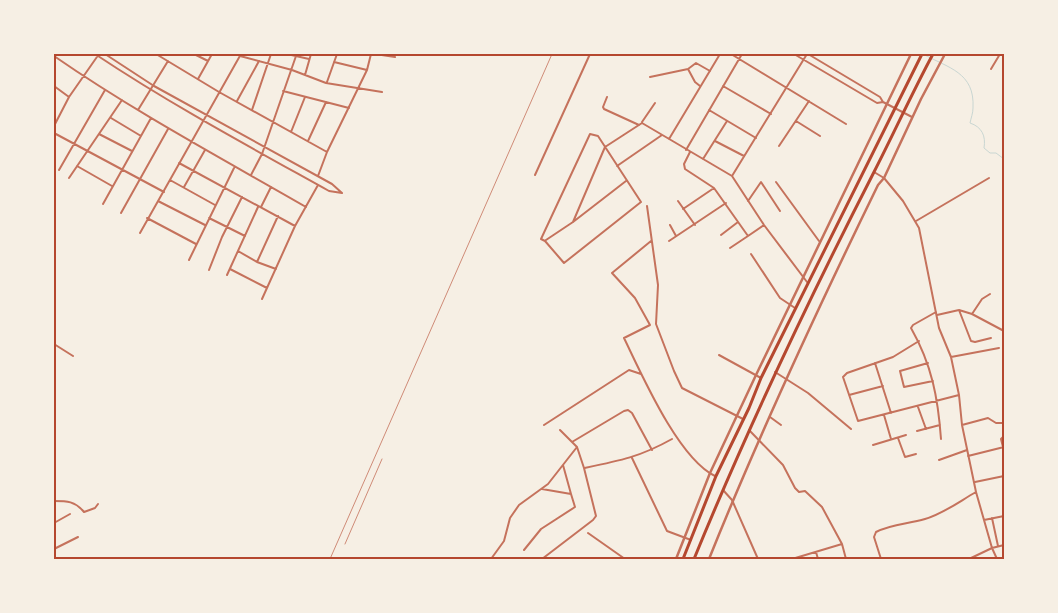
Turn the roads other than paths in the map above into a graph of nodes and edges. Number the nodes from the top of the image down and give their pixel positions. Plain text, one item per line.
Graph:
1 (98, 54) edge
2 (105, 54) edge
3 (156, 54) edge
4 (194, 54) edge
5 (212, 54) edge
6 (271, 54) edge
7 (287, 54) edge
8 (311, 54) edge
9 (337, 54) edge
10 (371, 54) edge
11 (375, 54) edge
12 (590, 54) edge
13 (720, 54) edge
14 (731, 54) edge
15 (742, 54) edge
16 (794, 54) edge
17 (808, 54) edge
18 (911, 54) edge
19 (933, 54) edge
20 (1000, 54) edge
21 (240, 55) edge
22 (945, 55) edge
23 (54, 56) edge
24 (296, 56) junction
25 (921, 56) edge
26 (395, 57) dead end
27 (309, 59) junction
28 (739, 59) junction
29 (804, 60) junction
30 (168, 61) junction
31 (208, 61) junction
32 (259, 61) junction
33 (334, 62) junction
34 (268, 64) junction
35 (688, 69) junction
36 (991, 69) dead end
37 (292, 70) junction
38 (367, 70) junction
39 (710, 70) junction
40 (84, 76) junction
41 (305, 76) junction
42 (650, 77) dead end
43 (198, 79) junction
44 (326, 83) junction
45 (54, 86) edge
46 (154, 86) junction
47 (700, 86) junction
48 (723, 86) junction
49 (787, 87) junction
50 (359, 88) junction
51 (105, 90) junction
52 (151, 91) junction
53 (283, 91) junction
54 (219, 92) junction
55 (382, 92) dead end
56 (70, 97) junction
57 (305, 97) junction
58 (607, 97) dead end
59 (122, 100) junction
60 (809, 101) junction
61 (237, 102) junction
62 (326, 102) junction
63 (883, 102) junction
64 (655, 103) dead end
65 (887, 104) junction
66 (349, 108) junction
67 (895, 108) junction
68 (138, 110) junction
69 (252, 110) junction
70 (709, 110) junction
71 (903, 112) junction
72 (771, 114) junction
73 (207, 115) junction
74 (110, 117) junction
75 (912, 117) junction
76 (151, 118) junction
77 (728, 121) junction
78 (796, 121) junction
79 (204, 122) junction
80 (274, 122) junction
81 (641, 124) junction
82 (846, 124) dead end
83 (54, 126) edge
84 (168, 129) junction
85 (291, 132) junction
86 (54, 133) edge
87 (99, 134) junction
88 (662, 135) junction
89 (141, 136) junction
90 (820, 136) dead end
91 (756, 138) junction
92 (668, 140) junction
93 (715, 140) junction
94 (308, 141) junction
95 (191, 143) junction
96 (73, 144) junction
97 (779, 146) dead end
98 (265, 147) junction
99 (605, 147) junction
100 (88, 150) junction
101 (205, 150) junction
102 (686, 150) junction
103 (132, 151) junction
104 (327, 152) junction
105 (690, 152) junction
106 (262, 154) junction
107 (744, 156) junction
108 (703, 159) junction
109 (179, 163) junction
110 (77, 166) junction
111 (617, 166) junction
112 (235, 167) junction
113 (122, 169) junction
114 (59, 170) dead end
115 (194, 172) junction
116 (874, 172) junction
117 (535, 175) dead end
118 (250, 176) junction
119 (318, 176) junction
120 (732, 176) junction
121 (69, 178) dead end
122 (884, 178) junction
123 (989, 178) dead end
124 (139, 180) junction
125 (170, 180) junction
126 (626, 180) junction
127 (776, 182) dead end
128 (318, 185) junction
129 (112, 187) junction
130 (271, 187) junction
131 (184, 188) junction
132 (224, 188) junction
133 (714, 188) junction
134 (164, 192) junction
135 (242, 197) junction
136 (158, 201) junction
137 (678, 201) dead end
138 (748, 201) junction
139 (726, 203) junction
140 (103, 204) dead end
141 (216, 205) junction
142 (647, 206) dead end
143 (260, 207) junction
144 (306, 207) junction
145 (683, 209) junction
146 (780, 211) dead end
147 (121, 213) dead end
148 (278, 216) junction
149 (147, 218) junction
150 (209, 218) junction
151 (916, 221) junction
152 (573, 222) junction
153 (738, 222) junction
154 (695, 224) junction
155 (205, 225) junction
156 (670, 225) dead end
157 (764, 225) junction
158 (295, 226) junction
159 (227, 228) junction
160 (140, 233) dead end
161 (721, 235) dead end
162 (245, 236) junction
163 (676, 236) junction
164 (748, 236) junction
165 (545, 241) junction
166 (651, 241) junction
167 (669, 241) dead end
168 (819, 241) junction
169 (196, 244) junction
170 (730, 248) dead end
171 (238, 251) junction
172 (751, 254) dead end
173 (189, 260) dead end
174 (257, 262) junction
175 (230, 269) junction
176 (209, 270) dead end
177 (276, 270) junction
178 (227, 276) dead end
179 (802, 276) junction
180 (807, 282) junction
181 (268, 288) junction
182 (990, 294) dead end
183 (262, 299) dead end
184 (789, 304) junction
185 (795, 308) junction
186 (959, 310) junction
187 (936, 312) junction
188 (972, 314) junction
189 (937, 315) junction
190 (1004, 331) edge
191 (991, 338) dead end
192 (919, 341) junction
193 (54, 344) edge
194 (999, 348) dead end
195 (719, 355) dead end
196 (73, 356) dead end
197 (951, 357) junction
198 (928, 362) junction
199 (875, 363) junction
200 (775, 372) junction
201 (642, 374) junction
202 (756, 375) junction
203 (761, 378) junction
204 (788, 378) junction
205 (933, 381) junction
206 (883, 386) junction
207 (959, 395) junction
208 (849, 396) junction
209 (937, 401) junction
210 (918, 407) junction
211 (891, 413) junction
212 (884, 415) junction
213 (737, 416) junction
214 (770, 417) junction
215 (743, 419) junction
216 (1004, 422) edge
217 (544, 425) dead end
218 (781, 425) dead end
219 (940, 425) junction
220 (962, 425) junction
221 (926, 429) junction
222 (560, 430) dead end
223 (749, 430) junction
224 (851, 430) dead end
225 (917, 431) dead end
226 (906, 435) dead end
227 (1004, 436) edge
228 (898, 438) junction
229 (672, 439) dead end
230 (940, 439) dead end
231 (760, 440) junction
232 (891, 440) junction
233 (572, 442) junction
234 (873, 445) dead end
235 (578, 446) junction
236 (1004, 448) edge
237 (652, 450) junction
238 (967, 450) junction
239 (916, 454) dead end
240 (968, 456) junction
241 (632, 458) junction
242 (939, 460) dead end
243 (563, 465) junction
244 (584, 468) junction
245 (710, 473) junction
246 (716, 476) junction
247 (1004, 476) edge
248 (974, 482) junction
249 (542, 489) junction
250 (723, 490) junction
251 (976, 492) junction
252 (571, 494) junction
253 (732, 500) junction
254 (54, 502) edge
255 (98, 504) dead end
256 (70, 514) dead end
257 (1004, 516) edge
258 (992, 518) junction
259 (984, 520) junction
260 (54, 523) edge
261 (588, 533) dead end
262 (78, 537) dead end
263 (685, 538) junction
264 (691, 540) junction
265 (842, 544) junction
266 (1004, 545) edge
267 (998, 546) junction
268 (992, 548) junction
269 (54, 549) edge
270 (524, 550) dead end
271 (816, 552) junction
272 (492, 559) edge
273 (542, 559) edge
274 (625, 559) edge
275 (676, 559) edge
276 (683, 559) edge
277 (694, 559) edge
278 (709, 559) edge
279 (758, 559) edge
280 (792, 559) edge
281 (818, 559) edge
282 (846, 559) edge
283 (881, 559) edge
284 (970, 559) edge
285 (997, 559) edge

1 - 40 street
1 - 52 street
2 - 46 street
3 - 30 street
4 - 31 street
5 - 31 street
6 - 34 street
7 - 24 street
8 - 27 street
9 - 33 street
10 - 38 street
11 - 26 street
12 - 117 street
13 - 39 street
14 - 28 street
15 - 28 street
16 - 29 street
17 - 29 street
17 - 63 street
18 - 65 street
19 - 71 main road
20 - 36 street
21 - 32 street
21 - 54 street
22 - 75 street
23 - 40 street
24 - 27 street
24 - 37 street
25 - 67 main road
27 - 41 street
28 - 48 street
28 - 49 street
29 - 49 street
29 - 63 street
30 - 43 street
30 - 46 street
31 - 43 street
32 - 34 street
32 - 61 street
33 - 38 street
33 - 44 street
34 - 37 street
34 - 69 street
35 - 39 street
35 - 42 street
35 - 47 street
37 - 41 street
37 - 53 street
38 - 50 street
39 - 47 street
40 - 51 street
40 - 56 street
41 - 44 street
43 - 54 street
44 - 50 street
45 - 56 street
46 - 52 street
46 - 73 street
47 - 92 street
48 - 70 street
48 - 72 street
49 - 60 street
49 - 72 street
50 - 55 street
50 - 66 street
51 - 59 street
51 - 96 street
52 - 68 street
52 - 79 street
53 - 57 street
53 - 80 street
54 - 61 street
54 - 73 street
56 - 83 street
57 - 62 street
57 - 85 street
58 - 81 street
59 - 68 street
59 - 74 street
60 - 78 street
60 - 82 street
61 - 69 street
62 - 66 street
62 - 94 street
63 - 65 street
64 - 81 street
65 - 67 street
65 - 168 street
66 - 104 street
67 - 71 street
67 - 180 main road
68 - 76 street
69 - 80 street
70 - 77 street
70 - 102 street
71 - 75 street
71 - 116 main road
72 - 91 street
73 - 79 street
73 - 98 street
74 - 87 street
74 - 89 street
75 - 122 street
76 - 84 street
76 - 89 street
77 - 91 street
77 - 93 street
78 - 90 street
78 - 97 street
79 - 95 street
79 - 106 street
80 - 85 street
80 - 98 street
81 - 88 street
81 - 99 street
84 - 95 street
84 - 124 street
85 - 94 street
86 - 96 street
87 - 100 street
87 - 103 street
88 - 92 street
88 - 111 street
89 - 103 street
91 - 107 street
92 - 102 street
93 - 107 street
93 - 108 street
94 - 104 street
95 - 101 street
95 - 109 street
96 - 100 street
96 - 114 street
98 - 106 street
98 - 119 street
99 - 111 street
99 - 152 street
99 - 165 street
100 - 110 street
100 - 113 street
101 - 112 street
101 - 115 street
102 - 105 street
103 - 113 street
104 - 119 street
105 - 108 street
105 - 133 street
106 - 118 street
106 - 128 street
107 - 120 street
108 - 120 street
109 - 115 street
109 - 125 street
110 - 121 street
110 - 129 street
111 - 126 street
112 - 118 street
112 - 132 street
113 - 124 street
113 - 129 street
115 - 131 street
115 - 132 street
116 - 122 street
116 - 200 main road
118 - 130 street
119 - 128 street
120 - 138 street
122 - 151 street
122 - 204 street
123 - 151 street
124 - 134 street
124 - 147 street
125 - 131 street
125 - 134 street
126 - 152 street
126 - 165 street
127 - 168 street
128 - 144 street
129 - 140 street
130 - 143 street
130 - 144 street
131 - 141 street
132 - 135 street
132 - 141 street
133 - 139 street
133 - 145 street
134 - 136 street
135 - 143 street
135 - 159 street
136 - 149 street
136 - 155 street
137 - 145 street
138 - 146 street
138 - 157 street
139 - 153 street
139 - 154 street
141 - 150 street
142 - 166 street
143 - 148 street
143 - 162 street
144 - 158 street
145 - 154 street
148 - 158 street
148 - 174 street
149 - 160 street
149 - 169 street
150 - 155 street
150 - 159 street
151 - 187 street
152 - 165 street
153 - 161 street
153 - 164 street
154 - 163 street
155 - 169 street
156 - 163 street
157 - 164 street
157 - 179 street
158 - 177 street
159 - 162 street
159 - 176 street
162 - 171 street
163 - 167 street
164 - 170 street
166 - 201 street
166 - 213 street
168 - 179 street
169 - 173 street
171 - 174 street
171 - 175 street
172 - 184 street
174 - 177 street
175 - 178 street
175 - 181 street
177 - 181 street
179 - 180 street
179 - 184 street
180 - 185 main road
181 - 183 street
182 - 188 street
184 - 185 street
184 - 202 street
185 - 203 main road
186 - 188 street
186 - 189 street
186 - 191 street
187 - 189 street
187 - 192 street
188 - 190 street
189 - 197 street
192 - 198 street
192 - 199 street
193 - 196 street
194 - 197 street
195 - 202 street
197 - 207 street
198 - 205 street
198 - 205 street
199 - 206 street
199 - 208 street
200 - 204 street
200 - 223 main road
201 - 217 street
201 - 245 street
202 - 203 street
202 - 213 street
203 - 215 main road
204 - 214 street
204 - 224 street
205 - 209 street
206 - 208 street
206 - 211 street
207 - 209 street
207 - 220 street
208 - 212 street
209 - 210 street
209 - 219 street
210 - 211 street
210 - 221 street
211 - 212 street
212 - 232 street
213 - 215 street
213 - 245 street
214 - 218 street
214 - 231 street
215 - 246 main road
216 - 220 street
219 - 221 street
219 - 230 street
220 - 238 street
221 - 225 street
222 - 233 street
223 - 231 street
223 - 250 main road
226 - 228 street
227 - 236 street
228 - 232 street
228 - 239 street
229 - 237 street
231 - 253 street
231 - 265 street
232 - 234 street
233 - 235 street
233 - 237 street
235 - 243 street
235 - 244 street
236 - 240 street
237 - 241 street
238 - 240 street
238 - 242 street
240 - 248 street
241 - 244 street
241 - 263 street
243 - 249 street
243 - 252 street
244 - 273 street
245 - 246 street
245 - 263 street
246 - 264 main road
247 - 248 street
248 - 251 street
249 - 252 street
249 - 272 street
250 - 253 street
250 - 277 main road
251 - 259 street
251 - 283 street
252 - 270 street
253 - 278 street
253 - 279 street
254 - 255 street
256 - 260 street
257 - 258 street
258 - 259 street
258 - 267 street
259 - 268 street
261 - 274 street
262 - 269 street
263 - 264 street
263 - 275 street
264 - 276 main road
265 - 271 street
265 - 282 street
266 - 267 street
267 - 268 street
268 - 284 street
268 - 285 street
271 - 280 street
271 - 281 street

